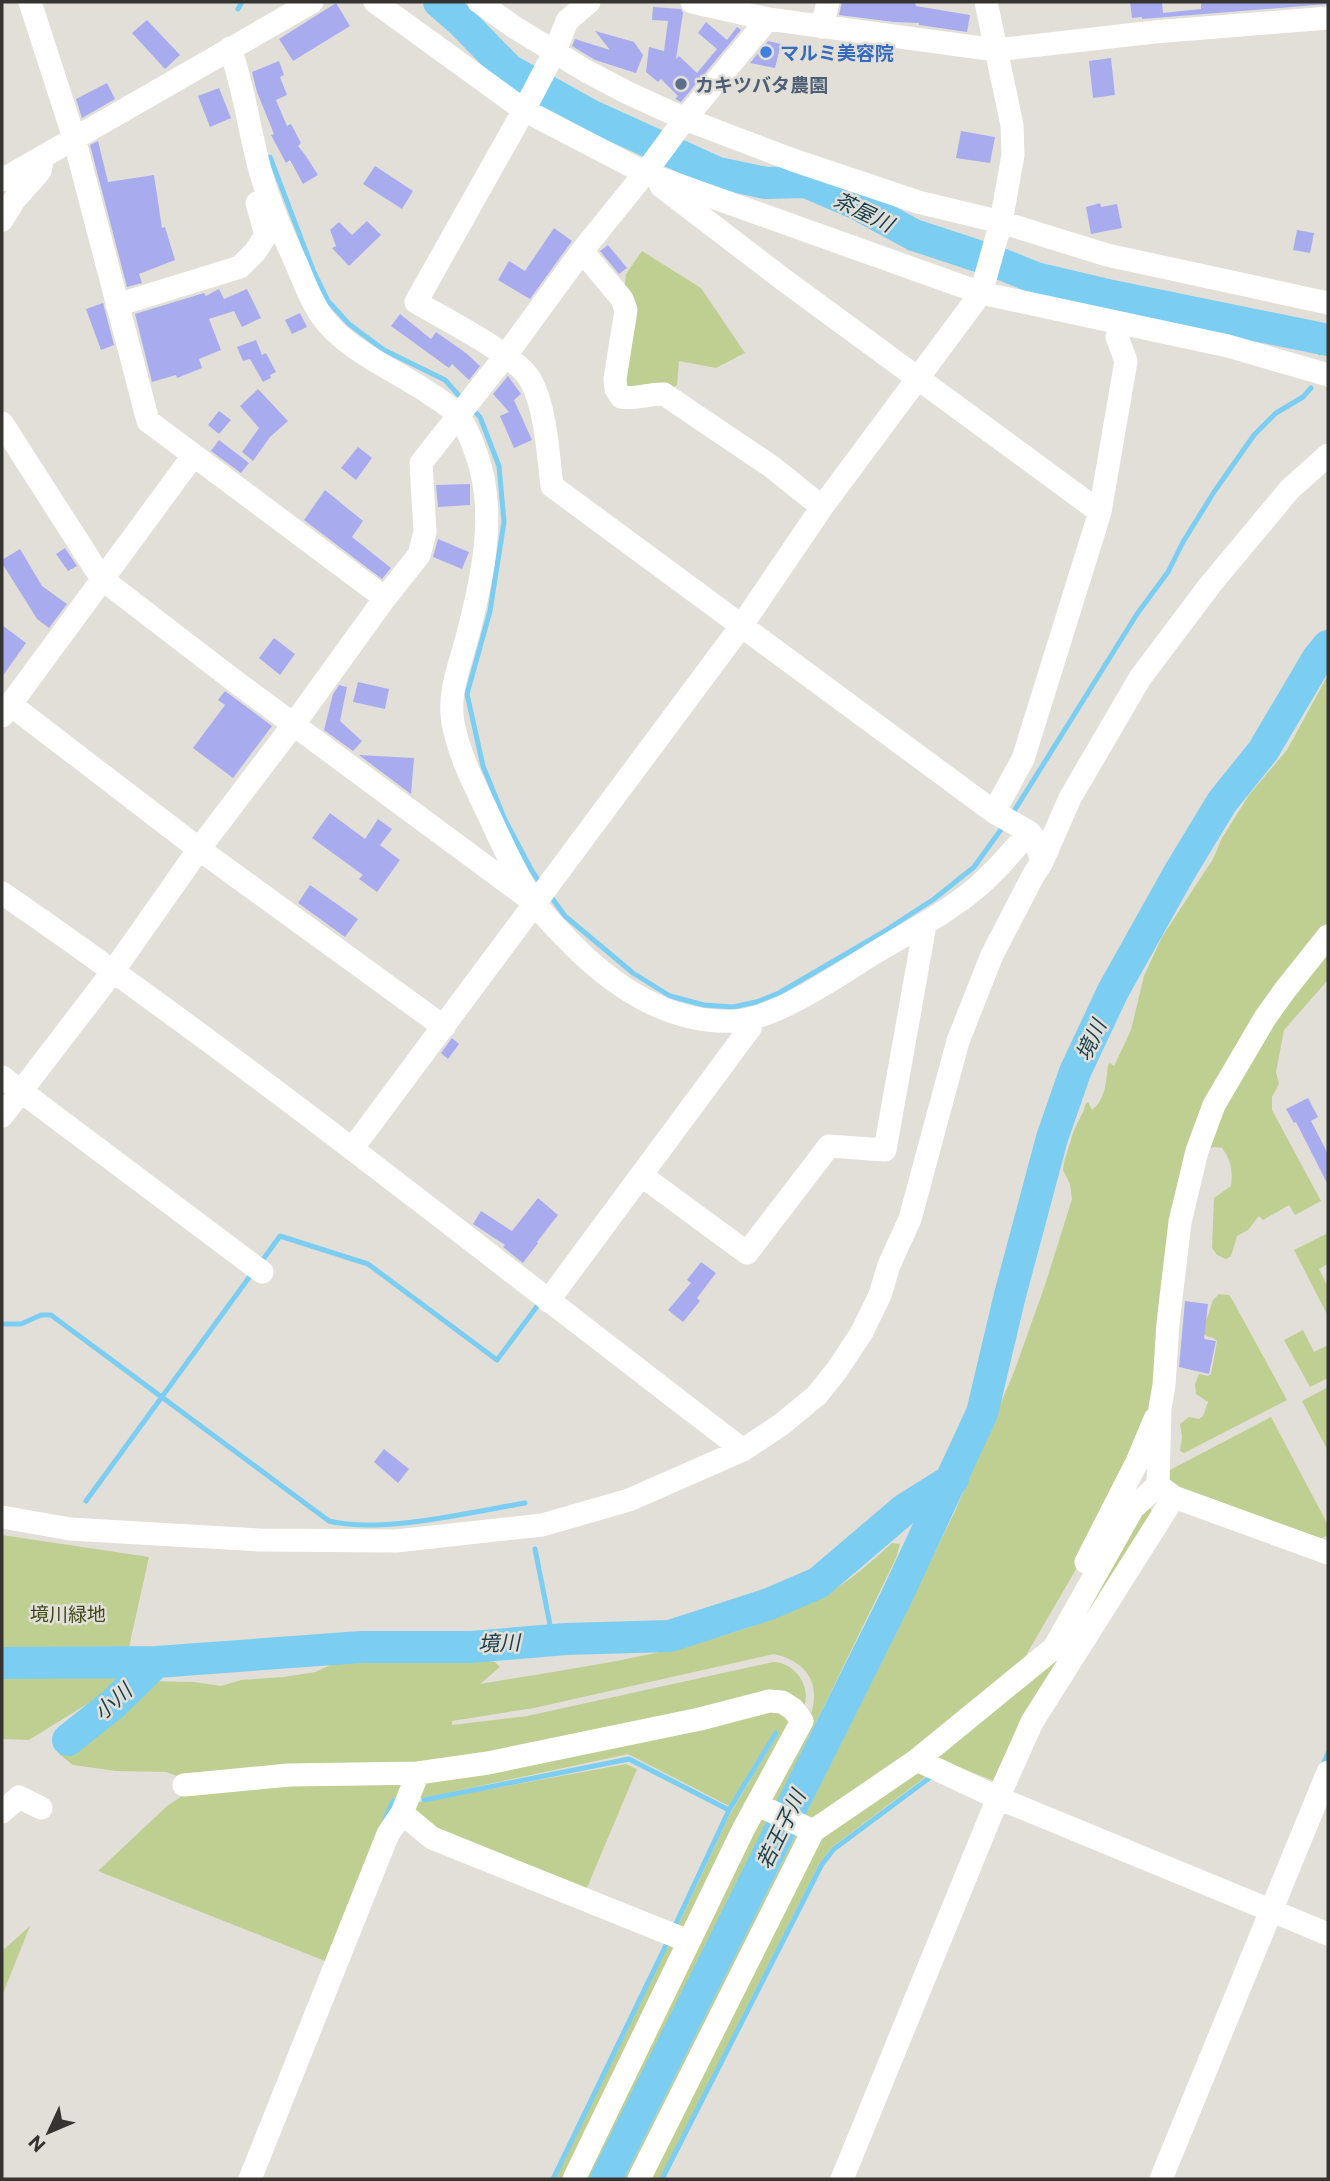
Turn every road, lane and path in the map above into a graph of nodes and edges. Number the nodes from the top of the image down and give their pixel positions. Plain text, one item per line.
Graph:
1 (30, 2) edge
2 (312, 2) edge
3 (375, 2) edge
4 (479, 2) edge
5 (589, 2) edge
6 (692, 2) edge
7 (828, 2) edge
8 (986, 2) edge
9 (1272, 12) edge
10 (1328, 18) edge
11 (768, 19) junction
12 (822, 27) junction
13 (230, 48) junction
14 (996, 50) junction
15 (555, 51) junction
16 (524, 110) junction
17 (684, 121) junction
18 (74, 138) junction
19 (43, 157) junction
20 (647, 170) junction
21 (261, 172) junction
22 (2, 180) edge
23 (2, 220) edge
24 (999, 227) junction
25 (582, 251) junction
26 (981, 293) junction
27 (1328, 303) edge
28 (117, 306) junction
29 (1118, 337) dead end
30 (506, 355) junction
31 (1328, 375) edge
32 (918, 379) junction
33 (457, 414) junction
34 (2, 424) edge
35 (1328, 454) edge
36 (192, 456) junction
37 (822, 508) junction
38 (1100, 512) junction
39 (102, 579) junction
40 (384, 598) junction
41 (742, 625) junction
42 (6, 711) edge
43 (294, 724) junction
44 (993, 812) junction
45 (1029, 832) junction
46 (199, 849) junction
47 (1042, 862) junction
48 (2, 892) edge
49 (535, 903) junction
50 (925, 925) junction
51 (1328, 936) edge
52 (114, 970) junction
53 (753, 1020) junction
54 (444, 1027) junction
55 (2, 1077) edge
56 (21, 1091) junction
57 (2, 1116) edge
58 (352, 1149) junction
59 (641, 1175) junction
60 (262, 1272) dead end
61 (548, 1301) junction
62 (1160, 1408) junction
63 (743, 1450) junction
64 (1166, 1491) junction
65 (2, 1517) edge
66 (1328, 1553) edge
67 (1017, 1679) junction
68 (917, 1760) junction
69 (418, 1773) junction
70 (1328, 1773) edge
71 (184, 1785) dead end
72 (998, 1798) junction
73 (758, 1805) junction
74 (41, 1808) dead end
75 (2, 1812) edge
76 (402, 1813) junction
77 (809, 1829) junction
78 (1272, 1911) junction
79 (1328, 1934) edge
80 (688, 1941) junction
81 (250, 2179) edge
82 (574, 2179) edge
83 (639, 2179) edge
84 (842, 2179) edge
85 (1161, 2179) edge

1 - 18 street
2 - 13 street
3 - 16 street
4 - 15 street
5 - 15 street
6 - 11 street
7 - 12 street
8 - 14 street
9 - 10 street
9 - 14 street
11 - 12 street
11 - 17 street
12 - 14 street
13 - 18 street
13 - 21 street
14 - 24 street
15 - 16 street
15 - 17 street
16 - 20 street
16 - 30 street
17 - 20 street
17 - 24 street
18 - 19 street
18 - 28 street
19 - 22 street
19 - 23 street
20 - 25 street
20 - 26 street
20 - 32 street
21 - 28 street
21 - 33 street
24 - 26 street
24 - 27 street
25 - 30 street
25 - 37 street
26 - 31 street
26 - 32 street
28 - 36 street
29 - 38 street
30 - 33 street
30 - 41 street
32 - 37 street
32 - 38 street
33 - 40 street
33 - 49 street
34 - 39 street
35 - 47 street
36 - 39 street
36 - 40 street
37 - 41 street
38 - 44 street
39 - 42 street
39 - 43 street
40 - 43 street
41 - 44 street
41 - 49 street
42 - 46 street
43 - 46 street
43 - 49 street
44 - 45 street
45 - 47 street
45 - 50 street
46 - 52 street
46 - 54 street
47 - 63 street
48 - 52 street
49 - 53 street
49 - 54 street
50 - 53 street
50 - 59 street
51 - 62 street
52 - 56 street
52 - 58 street
53 - 59 street
54 - 58 street
55 - 56 street
56 - 57 street
56 - 60 street
58 - 61 street
59 - 61 street
61 - 63 street
62 - 64 street
62 - 67 street
63 - 65 street
64 - 66 street
64 - 67 street
64 - 72 street
67 - 68 street
68 - 72 street
68 - 77 street
69 - 71 street
69 - 73 street
69 - 76 street
70 - 78 street
72 - 78 street
72 - 84 street
73 - 77 street
73 - 80 street
74 - 75 street
76 - 80 street
76 - 81 street
77 - 83 street
78 - 79 street
78 - 85 street
80 - 82 street

